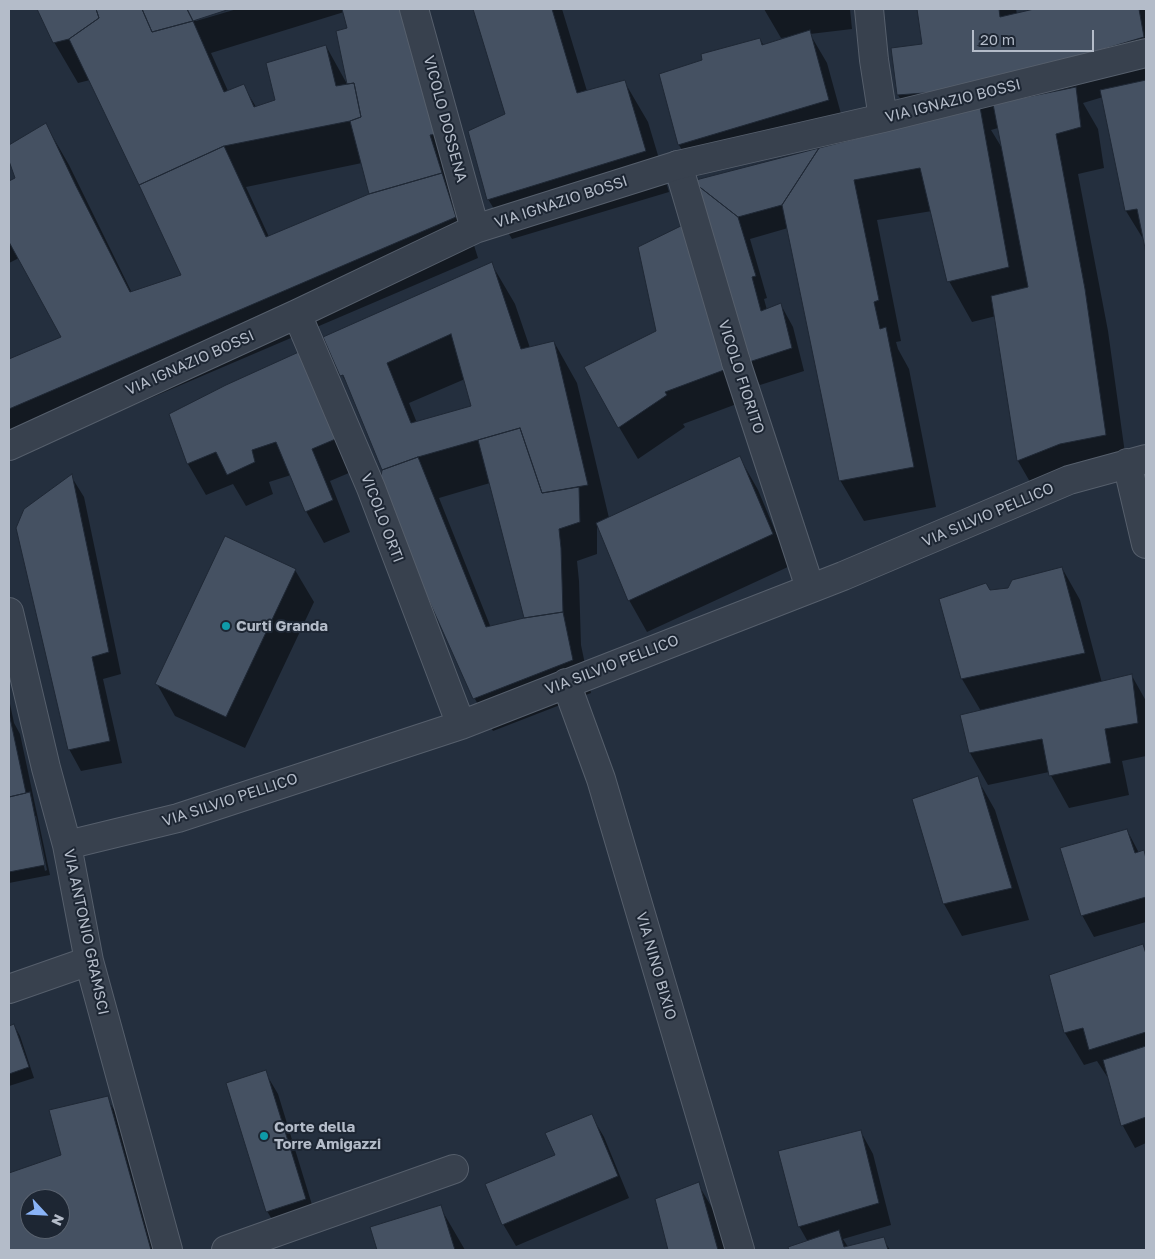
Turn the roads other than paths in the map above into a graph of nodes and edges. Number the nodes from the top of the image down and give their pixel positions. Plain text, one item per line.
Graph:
1 (414, 9) edge
2 (869, 9) edge
3 (1146, 53) edge
4 (882, 118) junction
5 (678, 165) junction
6 (476, 230) junction
7 (297, 314) junction
8 (9, 446) edge
9 (1137, 461) edge
10 (1146, 544) edge
11 (810, 588) junction
12 (9, 612) edge
13 (566, 683) junction
14 (461, 725) junction
15 (68, 845) junction
16 (89, 961) junction
17 (9, 989) edge
18 (454, 1169) dead end
19 (168, 1250) edge
20 (226, 1250) edge
21 (740, 1250) edge

1 - 6 street, VICOLO DOSSENA
2 - 4 street
3 - 4 street, VIA IGNAZIO BOSSI
4 - 5 street, VIA IGNAZIO BOSSI
5 - 6 street, VIA IGNAZIO BOSSI
5 - 11 street, VICOLO FIORITO
6 - 7 street, VIA IGNAZIO BOSSI
7 - 8 street, VIA IGNAZIO BOSSI
7 - 14 street, VICOLO ORTI
9 - 10 street
9 - 11 street, VIA SILVIO PELLICO
11 - 13 street, VIA SILVIO PELLICO
12 - 15 street, VIA ANTONIO GRAMSCI
13 - 14 street, VIA SILVIO PELLICO
13 - 21 street, VIA NINO BIXIO
14 - 15 street, VIA SILVIO PELLICO
15 - 16 street, VIA ANTONIO GRAMSCI
16 - 17 street
16 - 19 street, VIA ANTONIO GRAMSCI
18 - 20 street

